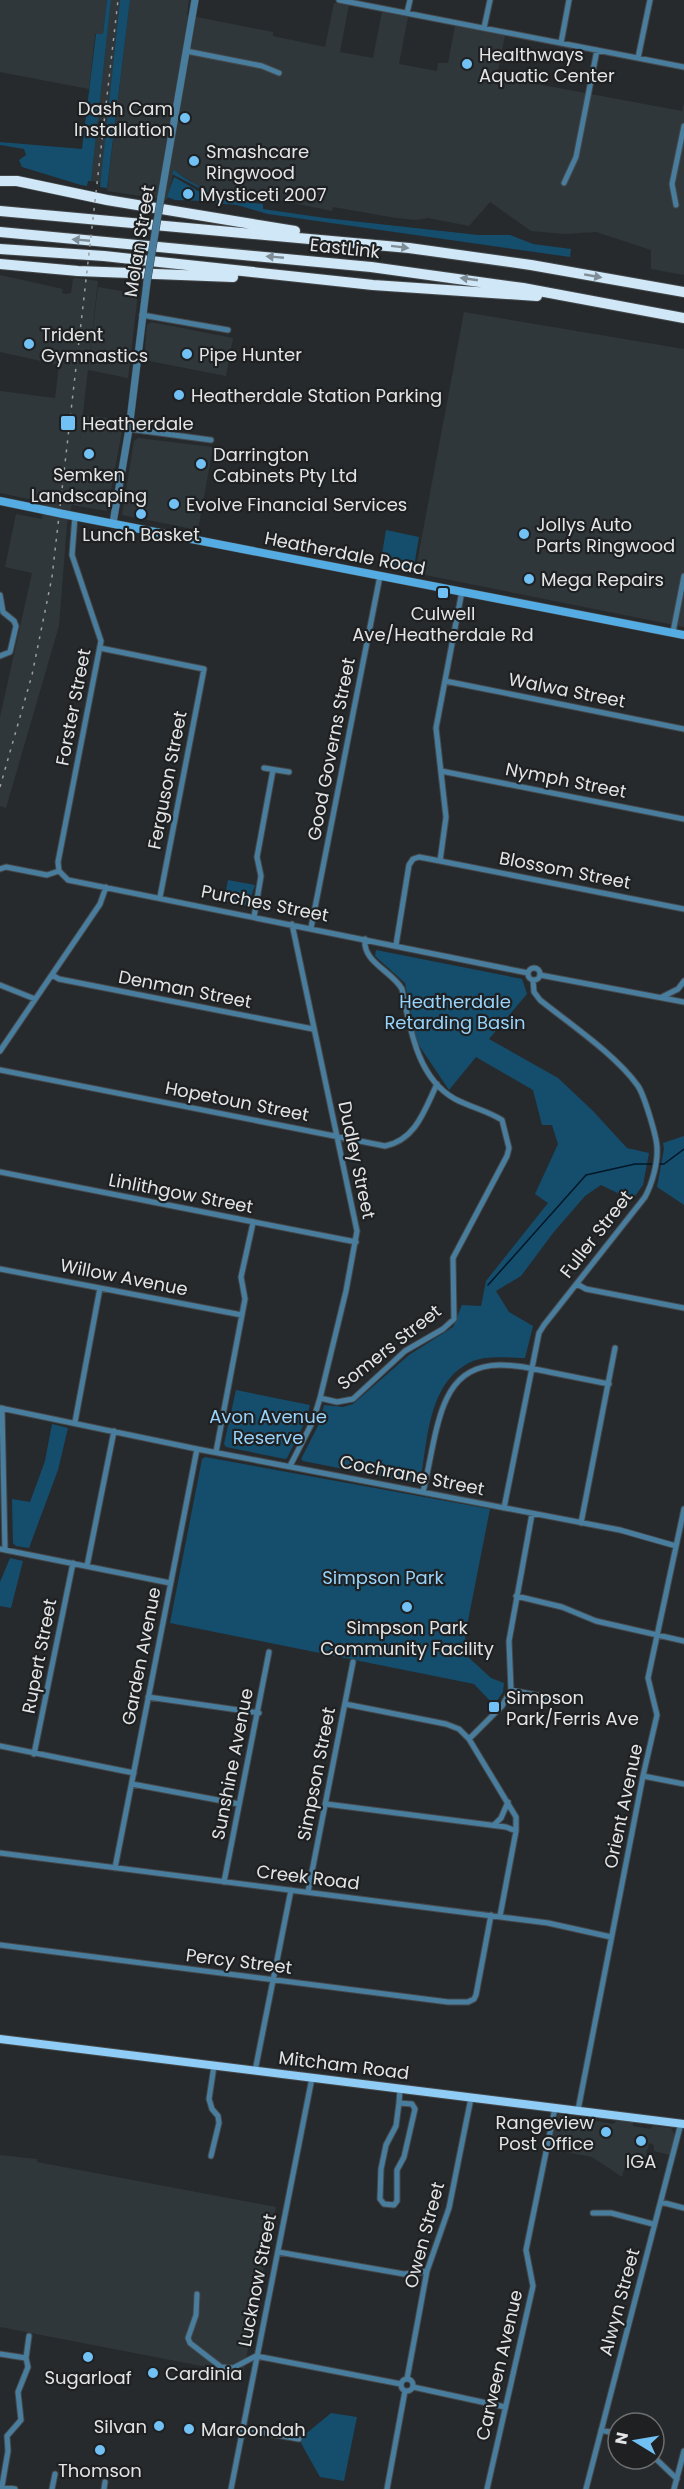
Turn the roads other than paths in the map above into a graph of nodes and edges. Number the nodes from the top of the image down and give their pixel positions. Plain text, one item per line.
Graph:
1 (195, 0) edge
2 (339, 0) edge
3 (410, 0) edge
4 (490, 0) edge
5 (570, 0) edge
6 (650, 0) edge
7 (407, 13) junction
8 (484, 28) junction
9 (561, 43) junction
10 (597, 50) junction
11 (186, 51) junction
12 (638, 58) junction
13 (684, 67) edge
14 (279, 73) dead end
15 (684, 126) edge
16 (0, 181) edge
17 (564, 183) dead end
18 (0, 205) edge
19 (676, 205) dead end
20 (0, 211) edge
21 (172, 226) junction
22 (0, 232) edge
23 (342, 240) junction
24 (0, 249) edge
25 (0, 264) edge
26 (306, 279) junction
27 (684, 292) edge
28 (589, 300) junction
29 (142, 315) junction
30 (684, 318) edge
31 (228, 330) dead end
32 (129, 429) junction
33 (211, 440) dead end
34 (0, 501) edge
35 (75, 516) junction
36 (113, 523) junction
37 (380, 576) junction
38 (684, 576) edge
39 (462, 591) junction
40 (0, 595) edge
41 (673, 632) junction
42 (684, 635) edge
43 (100, 648) junction
44 (0, 656) edge
45 (445, 681) junction
46 (684, 729) edge
47 (264, 768) dead end
48 (273, 770) junction
49 (441, 771) junction
50 (289, 772) dead end
51 (684, 819) edge
52 (440, 861) junction
53 (0, 869) edge
54 (59, 871) junction
55 (106, 887) junction
56 (160, 897) junction
57 (684, 909) edge
58 (254, 917) junction
59 (292, 924) junction
60 (311, 928) junction
61 (365, 939) junction
62 (396, 945) junction
63 (528, 973) junction
64 (52, 975) junction
65 (540, 975) junction
66 (533, 980) junction
67 (684, 981) edge
68 (0, 985) edge
69 (661, 998) junction
70 (35, 999) junction
71 (684, 1002) edge
72 (313, 1029) junction
73 (0, 1051) edge
74 (0, 1070) edge
75 (437, 1084) junction
76 (337, 1136) junction
77 (0, 1172) edge
78 (253, 1223) junction
79 (356, 1242) junction
80 (0, 1269) edge
81 (577, 1284) junction
82 (100, 1288) junction
83 (684, 1308) edge
84 (242, 1315) junction
85 (615, 1348) dead end
86 (532, 1369) junction
87 (609, 1384) junction
88 (320, 1398) junction
89 (1, 1408) edge
90 (75, 1422) junction
91 (114, 1431) junction
92 (197, 1449) junction
93 (216, 1452) junction
94 (290, 1466) junction
95 (423, 1492) junction
96 (504, 1508) junction
97 (684, 1509) edge
98 (532, 1514) junction
99 (581, 1523) junction
100 (676, 1546) junction
101 (2, 1550) edge
102 (73, 1563) junction
103 (87, 1566) junction
104 (170, 1583) junction
105 (516, 1596) junction
106 (656, 1635) junction
107 (684, 1641) edge
108 (269, 1652) dead end
109 (353, 1662) dead end
110 (511, 1690) junction
111 (148, 1697) junction
112 (561, 1700) dead end
113 (345, 1704) junction
114 (258, 1713) junction
115 (469, 1739) junction
116 (0, 1746) edge
117 (34, 1754) junction
118 (134, 1773) junction
119 (643, 1776) junction
120 (132, 1784) junction
121 (684, 1784) edge
122 (508, 1802) junction
123 (239, 1804) junction
124 (326, 1804) junction
125 (494, 1825) junction
126 (516, 1831) junction
127 (0, 1853) edge
128 (115, 1868) junction
129 (224, 1882) junction
130 (291, 1890) junction
131 (308, 1892) junction
132 (491, 1915) junction
133 (500, 1916) junction
134 (611, 1937) junction
135 (0, 1945) edge
136 (273, 1980) junction
137 (0, 2039) edge
138 (214, 2066) junction
139 (255, 2071) junction
140 (312, 2078) junction
141 (400, 2089) junction
142 (471, 2098) junction
143 (399, 2103) junction
144 (555, 2108) junction
145 (578, 2110) junction
146 (682, 2123) edge
147 (211, 2156) dead end
148 (661, 2202) junction
149 (684, 2208) edge
150 (593, 2213) dead end
151 (653, 2224) junction
152 (278, 2252) junction
153 (427, 2271) junction
154 (197, 2294) dead end
155 (29, 2336) dead end
156 (0, 2354) edge
157 (256, 2356) junction
158 (26, 2358) junction
159 (407, 2379) junction
160 (401, 2384) junction
161 (413, 2387) junction
162 (405, 2391) junction
163 (505, 2407) junction
164 (242, 2429) junction
165 (601, 2430) junction
166 (606, 2431) edge
167 (0, 2434) edge
168 (7, 2436) junction
169 (299, 2439) dead end
170 (684, 2451) edge
171 (666, 2469) edge
172 (55, 2474) dead end
173 (677, 2480) junction
174 (1, 2487) edge
175 (15, 2489) edge
176 (52, 2489) edge
177 (231, 2489) edge
178 (387, 2489) edge
179 (487, 2489) edge
180 (586, 2489) edge
181 (674, 2489) edge

1 - 11 street, Molan Street
2 - 7 street
3 - 7 street
4 - 8 street
5 - 9 street
6 - 12 street
7 - 8 street
8 - 9 street
9 - 10 street
10 - 12 street
10 - 17 street
11 - 14 street
11 - 29 street, Molan Street, bridge
12 - 13 street
15 - 19 street
16 - 23 highway
18 - 21 highway
20 - 21 highway, EastLink
21 - 23 highway, EastLink
28 -> 22 highway, EastLink
23 -> 27 highway, EastLink
24 - 26 highway
25 - 26 highway
26 - 28 highway
28 - 30 highway, EastLink
29 - 31 street
29 - 32 street, Molan Street
32 - 33 street
32 - 36 street, Molan Street
34 - 35 main road, Heatherdale Road, bridge
35 - 36 main road, Heatherdale Road
35 - 43 street, Forster Street
36 - 37 main road, Heatherdale Road
37 - 39 main road, Heatherdale Road
37 - 60 street, Good Governs Street
38 - 41 street
39 - 41 main road, Heatherdale Road
39 - 45 street
40 - 44 street
41 - 42 main road, Heatherdale Road
43 - 54 street, Forster Street
43 - 56 street, Ferguson Street
45 - 46 street, Walwa Street
45 - 49 street
47 - 48 street
48 - 50 street
48 - 58 street
49 - 51 street, Nymph Street
49 - 52 street
52 - 57 street, Blossom Street
52 - 62 street, Blossom Street
53 - 54 street, Purches Street
54 - 55 street, Purches Street
55 - 56 street, Purches Street
55 - 64 street
56 - 58 street, Purches Street
58 - 59 street, Purches Street
59 - 60 street, Purches Street
59 - 72 street, Dudley Street
60 - 61 street, Purches Street
61 - 62 street, Purches Street
61 - 75 street, Somers Street
62 - 63 street, Purches Street
63 - 65 street, Purches Street
63 - 66 street
64 - 70 street
64 - 72 street, Denman Street
65 - 66 street
65 - 69 street, Purches Street
66 - 81 street, Fuller Street
67 - 69 street
68 - 70 street
69 - 71 street, Purches Street
70 - 73 street
72 - 76 street, Dudley Street
74 - 76 street, Hopetoun Street
75 - 76 street, Hopetoun Street
75 - 88 street, Somers Street
76 - 79 street, Dudley Street
77 - 78 street, Linlithgow Street
78 - 79 street, Linlithgow Street
78 - 84 street
79 - 88 street, Dudley Street
80 - 82 street, Willow Avenue
81 - 83 street
81 - 86 street, Fuller Street
82 - 84 street, Willow Avenue
82 - 90 street
84 - 93 street
85 - 87 street
86 - 87 street
86 - 95 street
86 - 96 street, Fuller Street
87 - 99 street
88 - 94 street, Dudley Street
89 - 90 street, Cochrane Street
89 - 101 street
90 - 91 street, Cochrane Street
91 - 92 street, Cochrane Street
91 - 103 street
92 - 93 street, Cochrane Street
92 - 104 street, Garden Avenue
93 - 94 street, Cochrane Street
94 - 95 street, Cochrane Street
95 - 96 street, Cochrane Street
96 - 98 street, Cochrane Street
97 - 100 street, Orient Avenue
98 - 99 street, Cochrane Street
98 - 105 street
99 - 100 street, Cochrane Street
100 - 106 street, Orient Avenue
101 - 102 street
102 - 103 street
102 - 117 street, Rupert Street
103 - 104 street
104 - 111 street, Garden Avenue
105 - 106 street
105 - 110 street
106 - 107 street
106 - 119 street, Orient Avenue
108 - 114 street, Sunshine Avenue
109 - 113 street, Simpson Street
110 - 112 street
110 - 115 street
111 - 114 street
111 - 118 street, Garden Avenue
113 - 115 street
113 - 124 street, Simpson Street
114 - 123 street, Sunshine Avenue
115 - 122 street
116 - 117 street
117 - 118 street
118 - 120 street, Garden Avenue
119 - 121 street
119 - 134 street, Orient Avenue
120 - 123 street
120 - 128 street, Garden Avenue
122 - 125 street
122 - 126 street
123 - 129 street, Sunshine Avenue
124 - 125 street
124 - 131 street, Simpson Street
125 - 126 street
126 - 133 street
127 - 128 street, Creek Road
128 - 129 street, Creek Road
129 - 130 street, Creek Road
130 - 131 street, Creek Road
130 - 136 street
131 - 132 street, Creek Road
132 - 133 street, Creek Road
132 - 136 street, Percy Street
133 - 134 street, Creek Road
134 - 145 street, Orient Avenue
135 - 136 street, Percy Street
136 - 139 street
137 - 138 main road, Mitcham Road
138 - 139 main road, Mitcham Road
138 - 147 street
139 - 140 main road, Mitcham Road
140 - 141 main road, Mitcham Road
140 - 152 street, Lucknow Street
141 - 142 main road, Mitcham Road
141 - 143 street
142 - 144 main road, Mitcham Road
142 - 153 street, Owen Street
143 - 143 street
144 - 145 main road, Mitcham Road
144 - 163 street, Carween Avenue
145 - 146 main road, Mitcham Road
146 - 148 street, Alwyn Street
148 - 149 street
148 - 151 street, Alwyn Street
150 - 151 street
151 - 165 street, Alwyn Street
152 - 153 street
152 - 157 street, Lucknow Street
153 - 159 street, Owen Street
154 - 157 street
155 - 158 street
156 - 158 street
157 - 160 street
157 - 164 street, Lucknow Street
158 - 168 street
159 - 160 street
159 - 161 street
160 - 162 street
161 - 162 street
161 - 163 street
162 - 178 street
163 - 179 street, Carween Avenue
164 - 169 street
164 - 177 street, Lucknow Street
165 - 166 street
165 - 180 street, Alwyn Street
167 - 168 street
168 - 174 street
170 - 173 street
171 - 173 street
172 - 176 street
173 - 181 street
174 - 175 street

